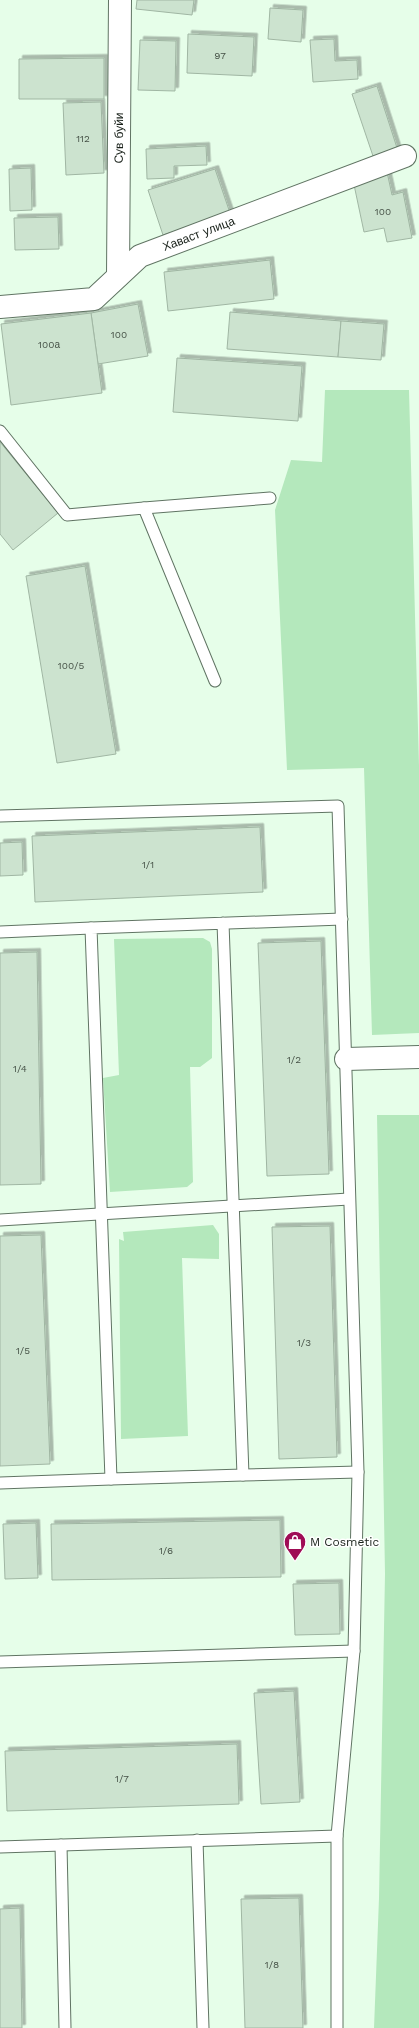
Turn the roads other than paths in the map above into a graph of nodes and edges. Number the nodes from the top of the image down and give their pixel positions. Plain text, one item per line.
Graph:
1 (120, 0) edge
2 (405, 156) dead end
3 (118, 276) junction
4 (0, 307) edge
5 (0, 431) edge
6 (270, 498) dead end
7 (144, 508) junction
8 (216, 681) dead end
9 (0, 816) edge
10 (342, 919) junction
11 (223, 923) junction
12 (91, 928) junction
13 (0, 932) edge
14 (419, 1057) edge
15 (346, 1058) junction
16 (350, 1199) junction
17 (233, 1206) junction
18 (101, 1214) junction
19 (0, 1220) edge
20 (358, 1472) junction
21 (243, 1474) junction
22 (111, 1479) junction
23 (0, 1483) edge
24 (354, 1651) junction
25 (0, 1662) edge
26 (337, 1836) junction
27 (197, 1840) junction
28 (61, 1845) junction
29 (0, 1847) edge
30 (65, 2028) edge
31 (203, 2028) edge
32 (337, 2028) edge

1 - 3 street, Сув буйи
2 - 3 street, Хаваст улица
3 - 4 street, Хаваст улица
5 - 7 lane
6 - 7 lane
7 - 8 lane
9 - 10 lane
10 - 11 lane
10 - 15 lane
11 - 12 lane
11 - 17 lane
12 - 13 lane
12 - 18 lane
14 - 15 street
15 - 16 lane
16 - 17 lane
16 - 20 lane
17 - 18 lane
17 - 21 lane
18 - 19 lane
18 - 22 lane
20 - 21 lane
20 - 24 lane
21 - 22 lane
22 - 23 lane
24 - 25 lane
24 - 26 lane
26 - 27 lane
26 - 32 lane
27 - 28 lane
27 - 31 lane
28 - 29 lane
28 - 30 lane

